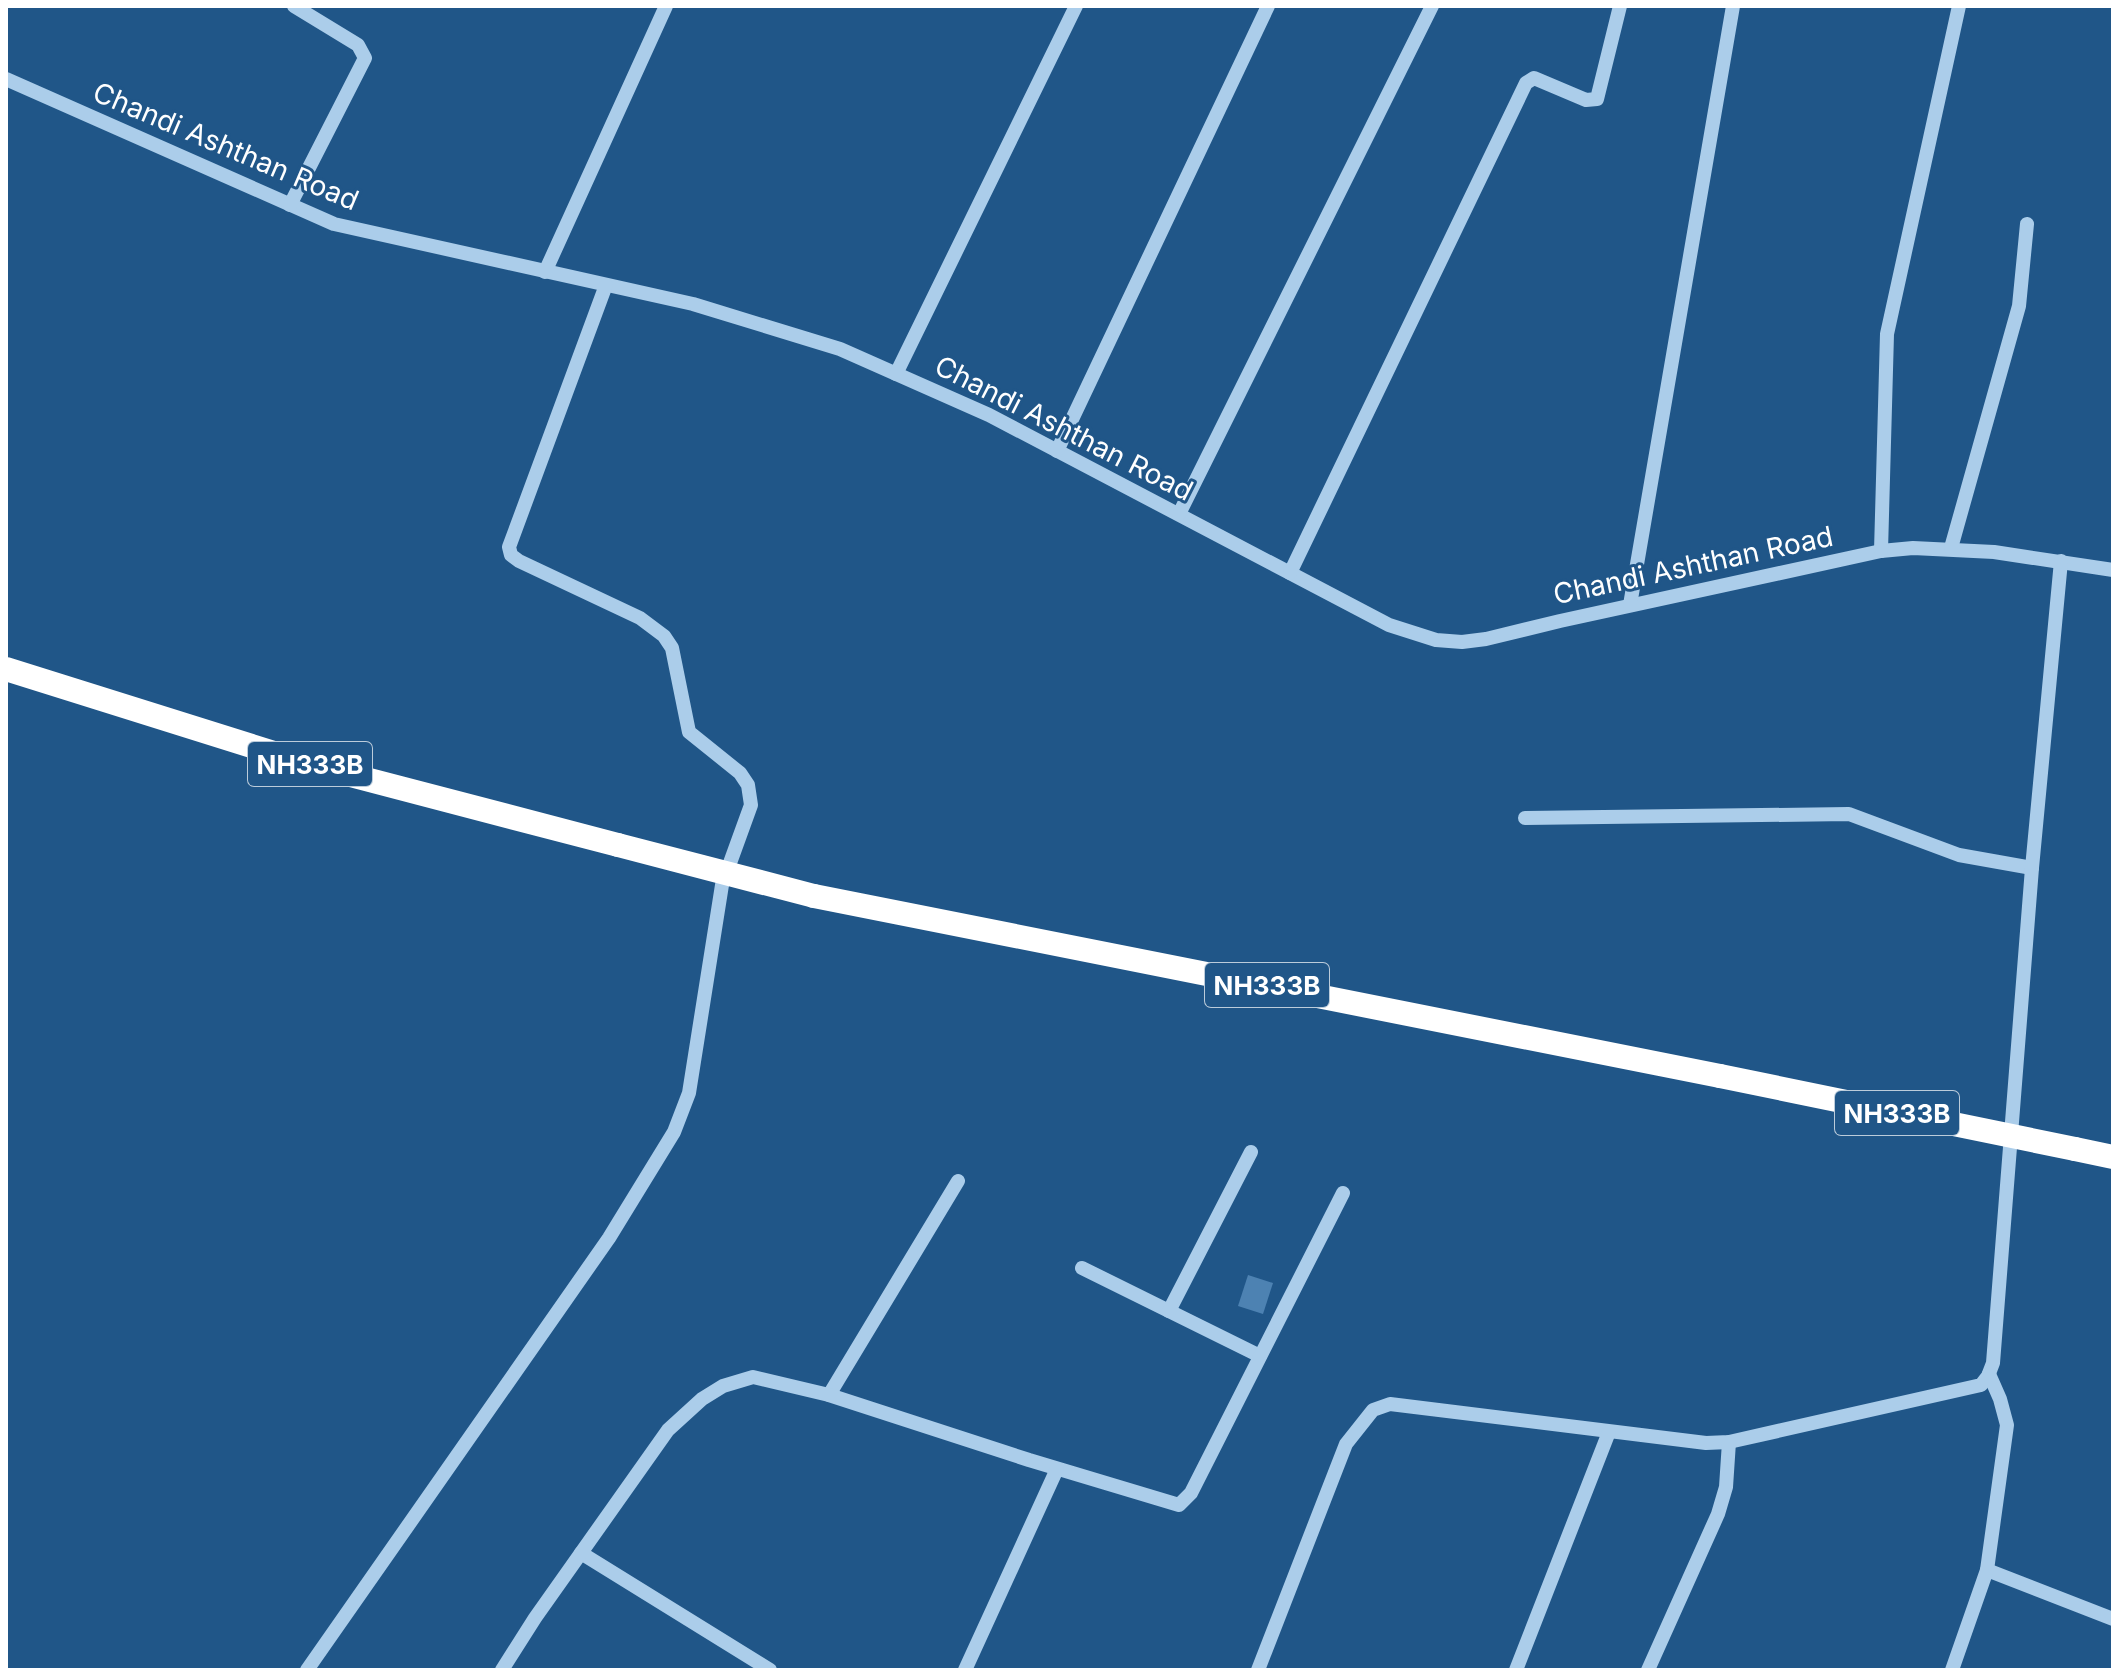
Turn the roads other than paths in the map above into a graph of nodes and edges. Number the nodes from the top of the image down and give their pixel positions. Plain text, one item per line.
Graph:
1 (294, 6) edge
2 (666, 6) edge
3 (1076, 6) edge
4 (1268, 6) edge
5 (1432, 6) edge
6 (1620, 6) edge
7 (1733, 6) edge
8 (1959, 6) edge
9 (6, 79) edge
10 (290, 205) junction
11 (2027, 224) dead end
12 (545, 272) junction
13 (606, 285) junction
14 (896, 374) junction
15 (1057, 451) junction
16 (1179, 514) junction
17 (1951, 548) junction
18 (1881, 551) junction
19 (2061, 561) junction
20 (2113, 570) edge
21 (1290, 573) junction
22 (1630, 605) junction
23 (6, 669) edge
24 (1525, 818) dead end
25 (2032, 868) junction
26 (1251, 1152) dead end
27 (2113, 1157) edge
28 (958, 1181) dead end
29 (1343, 1193) dead end
30 (1082, 1268) dead end
31 (1169, 1311) junction
32 (1260, 1356) junction
33 (1989, 1374) junction
34 (829, 1395) junction
35 (1609, 1432) junction
36 (1729, 1442) junction
37 (1057, 1469) junction
38 (581, 1553) junction
39 (1987, 1570) junction
40 (2113, 1619) edge
41 (307, 1670) edge
42 (502, 1670) edge
43 (770, 1670) edge
44 (965, 1670) edge
45 (1258, 1670) edge
46 (1516, 1670) edge
47 (1648, 1670) edge
48 (1952, 1670) edge

1 - 10 street
2 - 12 street
3 - 14 street
4 - 15 street
5 - 16 street
6 - 21 street
7 - 22 street
8 - 18 street
9 - 10 street, Chandi Ashthan Road
10 - 12 street, Chandi Ashthan Road
11 - 17 street
12 - 13 street, Chandi Ashthan Road
13 - 14 street, Chandi Ashthan Road
13 - 41 street
14 - 15 street, Chandi Ashthan Road
15 - 16 street, Chandi Ashthan Road
16 - 21 street, Chandi Ashthan Road
17 - 18 street, Chandi Ashthan Road
17 - 19 street, Chandi Ashthan Road
18 - 22 street, Chandi Ashthan Road
19 - 20 street, Chandi Ashthan Road
19 - 25 street
21 - 22 street, Chandi Ashthan Road
23 - 27 highway, NH333B, bridge
24 - 25 street
25 - 33 street
26 - 31 street
28 - 34 street
29 - 32 street
30 - 31 street
31 - 32 street
32 - 37 street
33 - 36 street
33 - 39 street
34 - 37 street
34 - 38 street
35 - 36 street
35 - 45 street
35 - 46 street
36 - 47 street
37 - 44 street
38 - 42 street
38 - 43 street
39 - 40 street
39 - 48 street

